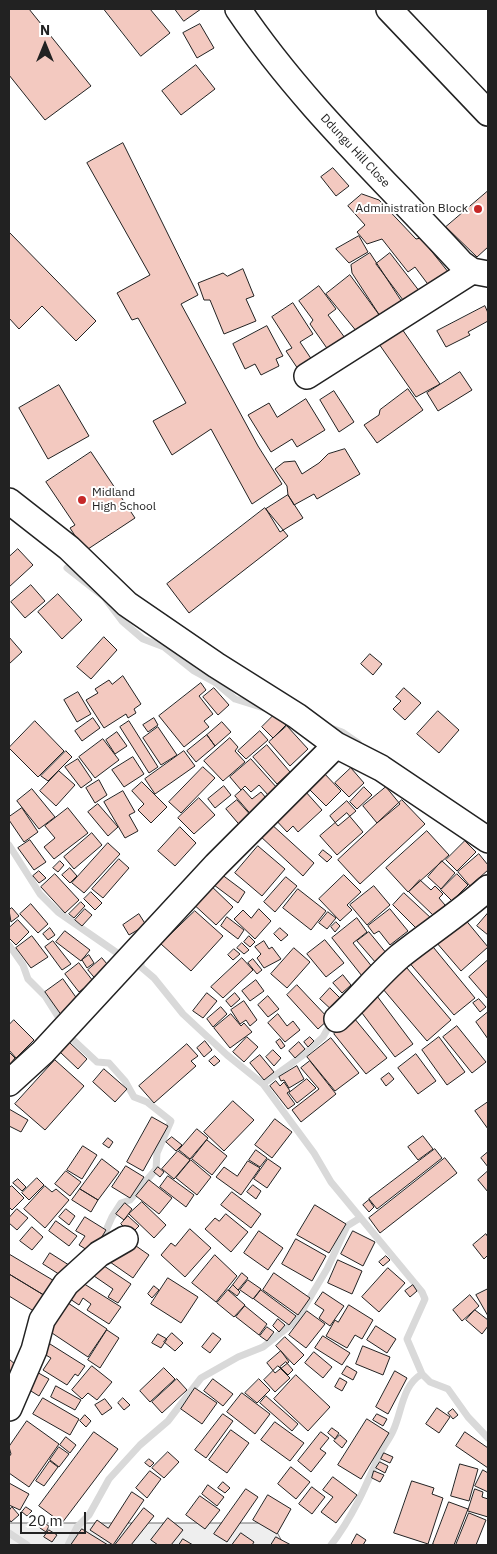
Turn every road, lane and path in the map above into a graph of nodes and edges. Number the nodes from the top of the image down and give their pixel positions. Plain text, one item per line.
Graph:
1 (238, 9) edge
2 (389, 9) edge
3 (488, 113) edge
4 (480, 272) edge
5 (307, 376) dead end
6 (9, 501) edge
7 (336, 745) junction
8 (488, 840) edge
9 (488, 888) edge
10 (337, 1019) dead end
11 (9, 1083) edge
12 (125, 1240) dead end
13 (9, 1408) edge

1 - 4 street, Ddungu Hill Close
2 - 3 street
4 - 5 street
6 - 7 street
7 - 8 street
7 - 11 street
9 - 10 street
12 - 13 street

